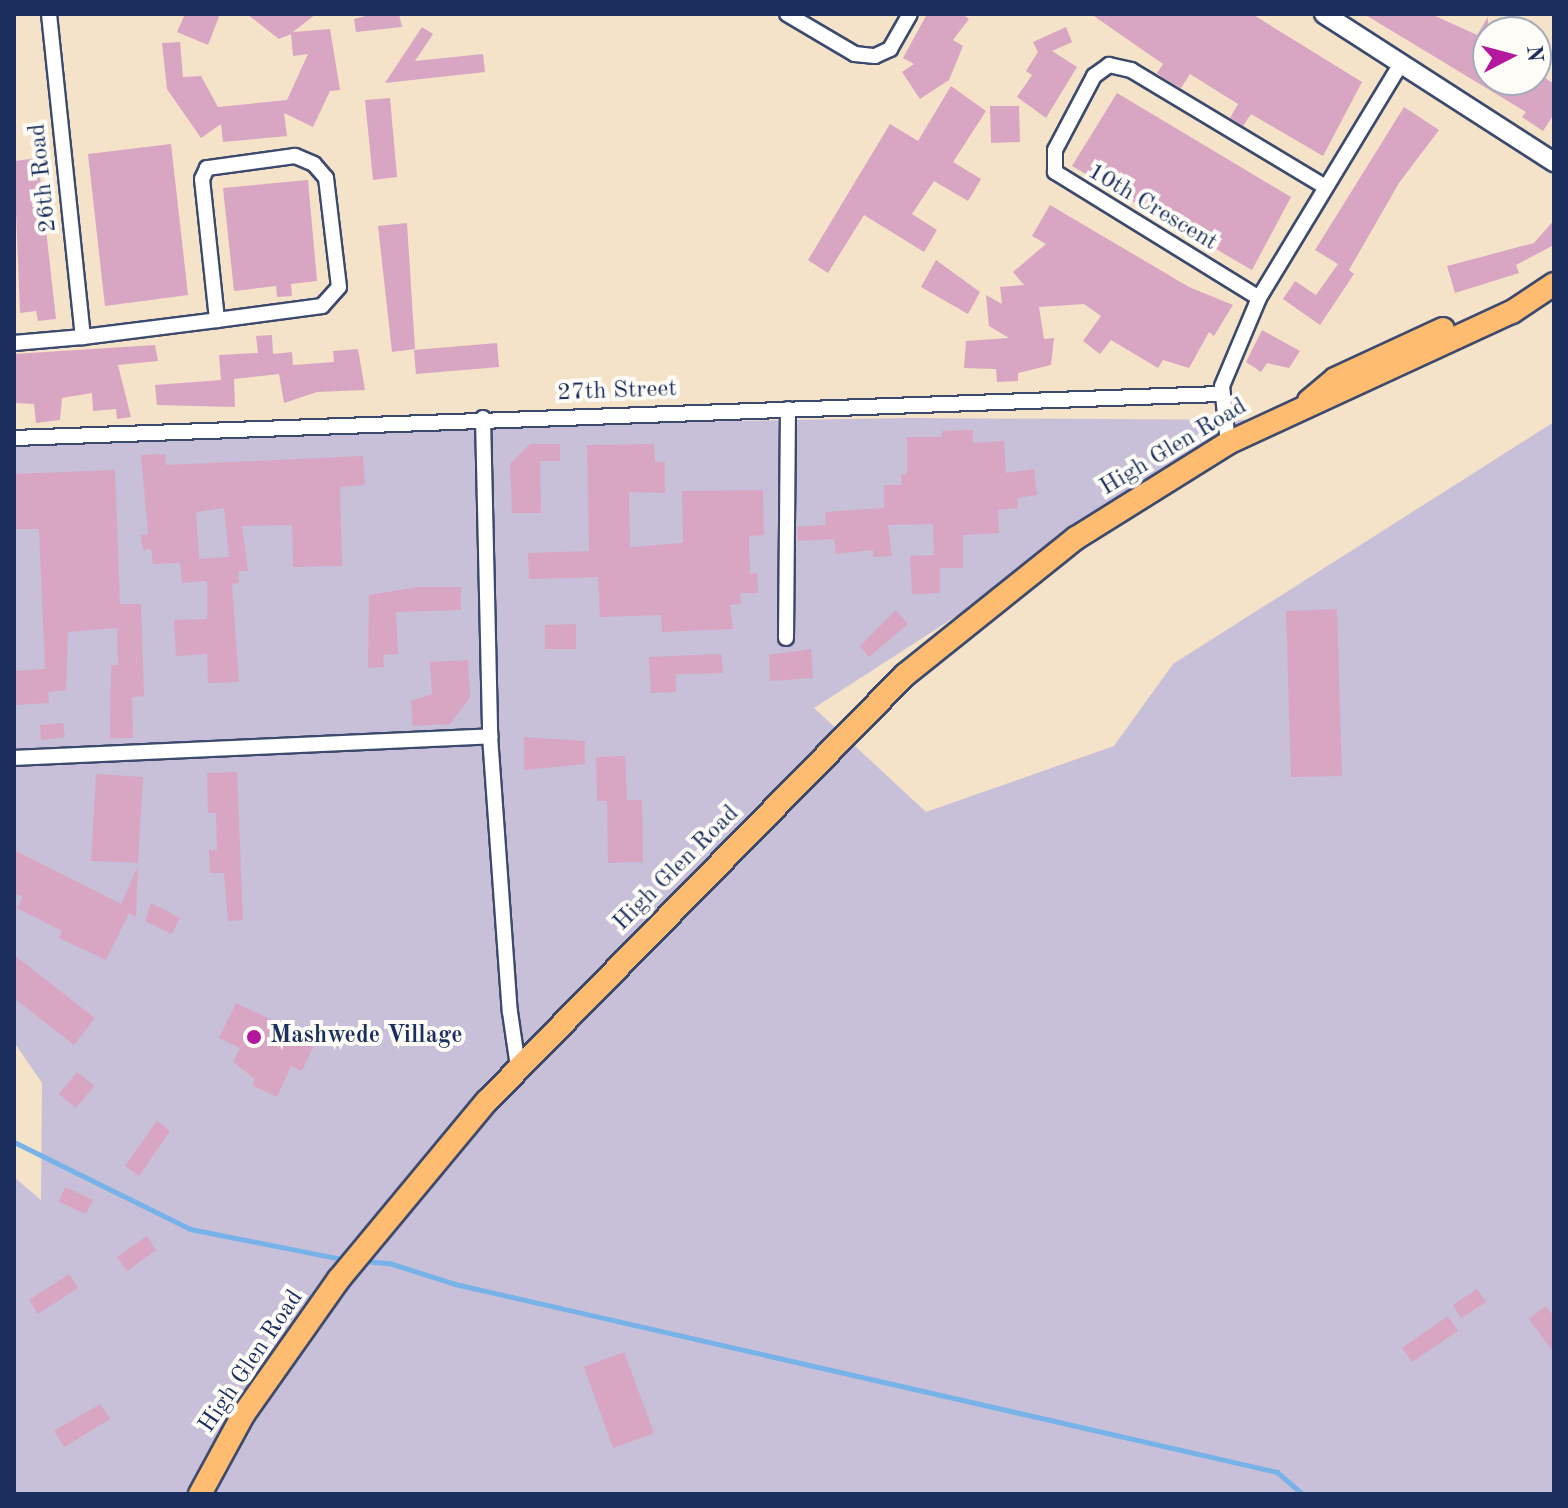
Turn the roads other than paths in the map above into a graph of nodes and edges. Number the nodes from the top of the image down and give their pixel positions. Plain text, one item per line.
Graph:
1 (49, 14) edge
2 (787, 14) edge
3 (910, 14) edge
4 (1324, 14) edge
5 (1400, 65) junction
6 (1554, 162) edge
7 (1324, 186) junction
8 (1547, 288) edge
9 (1259, 298) junction
10 (217, 320) junction
11 (83, 337) junction
12 (14, 343) edge
13 (1221, 394) junction
14 (788, 409) junction
15 (483, 418) junction
16 (14, 438) edge
17 (1228, 443) junction
18 (786, 638) dead end
19 (490, 736) junction
20 (14, 758) edge
21 (518, 1067) junction
22 (200, 1494) edge

1 - 11 street, 26th Road
2 - 3 street
4 - 5 street
5 - 6 street
5 - 7 street
7 - 9 street
7 - 9 street, 10th Crescent
8 - 17 main road, High Glen Road
9 - 13 street
10 - 10 street
10 - 11 street
11 - 12 street
13 - 14 street, 27th Street
13 - 17 street
14 - 15 street, 27th Street
14 - 18 street
15 - 16 street, 27th Street
15 - 19 street
17 - 21 main road, High Glen Road
19 - 20 street
19 - 21 street
21 - 22 main road, High Glen Road

